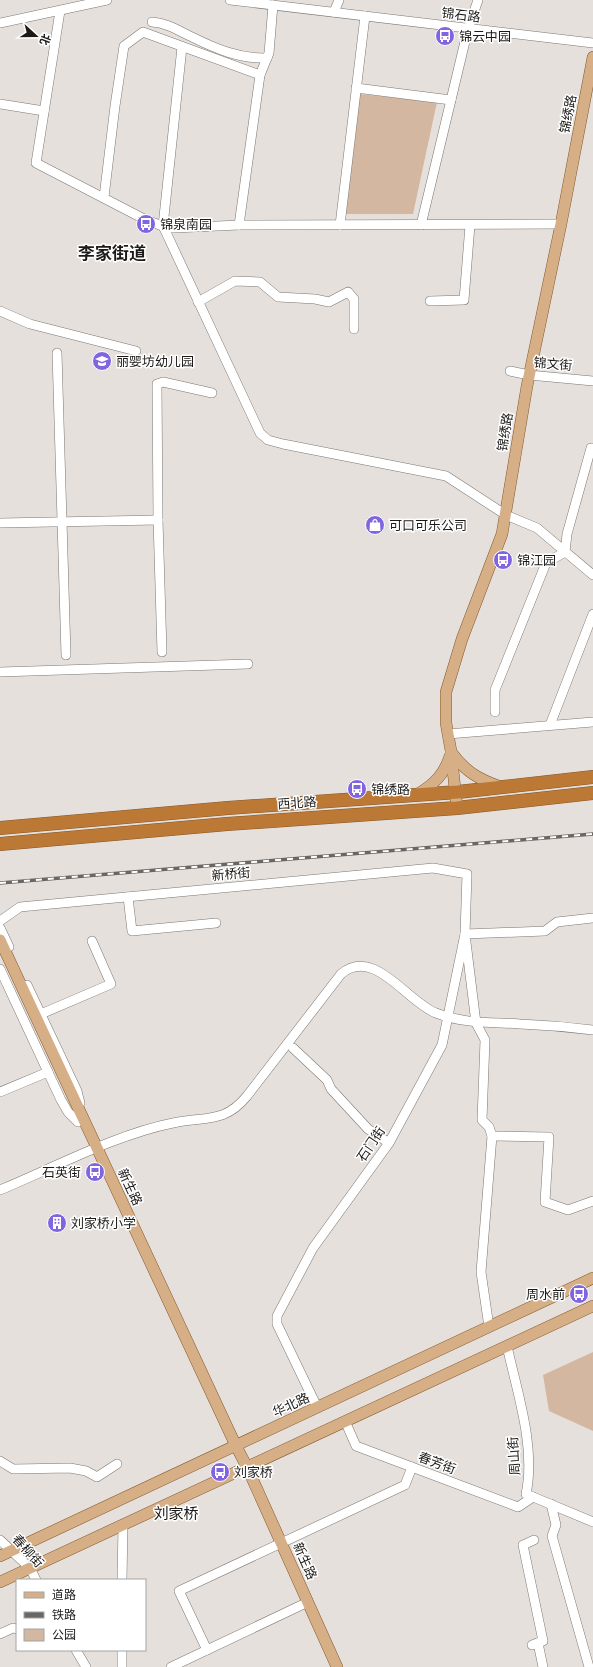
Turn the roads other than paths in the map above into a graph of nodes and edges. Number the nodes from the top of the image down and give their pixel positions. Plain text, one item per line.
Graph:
1 (107, 0) edge
2 (230, 0) edge
3 (339, 0) edge
4 (478, 0) edge
5 (274, 5) junction
6 (60, 11) junction
7 (334, 12) junction
8 (365, 16) junction
9 (152, 22) dead end
10 (0, 23) edge
11 (468, 28) junction
12 (593, 43) edge
13 (182, 47) junction
14 (593, 57) edge
15 (267, 58) junction
16 (260, 75) junction
17 (356, 88) junction
18 (451, 100) junction
19 (0, 104) edge
20 (44, 111) junction
21 (104, 197) junction
22 (561, 224) junction
23 (239, 225) junction
24 (340, 225) junction
25 (420, 225) junction
26 (470, 225) junction
27 (163, 226) junction
28 (430, 300) dead end
29 (198, 302) junction
30 (0, 311) edge
31 (354, 329) dead end
32 (136, 352) dead end
33 (57, 353) dead end
34 (510, 371) dead end
35 (529, 375) junction
36 (593, 381) edge
37 (212, 393) dead end
38 (593, 448) edge
39 (506, 514) junction
40 (158, 520) junction
41 (63, 522) junction
42 (0, 523) edge
43 (565, 552) junction
44 (593, 575) edge
45 (593, 614) edge
46 (162, 652) dead end
47 (66, 655) dead end
48 (248, 664) dead end
49 (0, 672) edge
50 (495, 712) dead end
51 (593, 722) edge
52 (550, 724) junction
53 (448, 734) junction
54 (451, 751) junction
55 (593, 777) edge
56 (502, 787) junction
57 (455, 792) junction
58 (593, 793) edge
59 (418, 794) junction
60 (457, 808) junction
61 (0, 828) edge
62 (0, 844) edge
63 (467, 874) joint
64 (128, 897) junction
65 (593, 918) edge
66 (0, 921) edge
67 (216, 923) dead end
68 (0, 928) edge
69 (465, 934) junction
70 (0, 940) edge
71 (92, 941) dead end
72 (0, 957) edge
73 (0, 969) edge
74 (24, 1000) junction
75 (41, 1014) junction
76 (448, 1017) junction
77 (476, 1023) junction
78 (593, 1030) edge
79 (293, 1048) dead end
80 (48, 1072) junction
81 (0, 1092) edge
82 (81, 1121) junction
83 (492, 1136) junction
84 (389, 1143) junction
85 (94, 1150) junction
86 (0, 1190) edge
87 (593, 1201) edge
88 (593, 1278) edge
89 (593, 1306) edge
90 (489, 1327) junction
91 (507, 1346) junction
92 (318, 1407) junction
93 (345, 1421) junction
94 (232, 1447) junction
95 (0, 1461) edge
96 (118, 1464) dead end
97 (247, 1467) junction
98 (412, 1467) junction
99 (533, 1497) junction
100 (551, 1504) junction
101 (593, 1522) edge
102 (123, 1525) junction
103 (0, 1540) edge
104 (534, 1540) dead end
105 (281, 1543) junction
106 (12, 1551) junction
107 (0, 1556) edge
108 (30, 1568) junction
109 (36, 1579) edge
110 (122, 1579) edge
111 (0, 1582) edge
112 (308, 1602) junction
113 (16, 1629) edge
114 (0, 1634) edge
115 (207, 1650) junction
116 (77, 1651) edge
117 (122, 1651) edge
118 (86, 1667) edge
119 (122, 1667) edge
120 (171, 1667) edge
121 (337, 1667) edge
122 (543, 1667) edge
123 (589, 1667) edge

1 - 6 street
2 - 5 street, 锦石路
3 - 7 street
4 - 11 street
5 - 7 street, 锦石路
5 - 15 street
6 - 10 street
6 - 20 street
7 - 8 street, 锦石路
8 - 11 street, 锦石路
8 - 17 street
9 - 15 street
11 - 12 street, 锦石路
11 - 18 street
13 - 16 street
13 - 21 street
13 - 27 street
14 - 22 main road, 锦绣路
15 - 16 street
16 - 23 street
17 - 18 street
17 - 24 street
18 - 25 street
19 - 20 street
20 - 21 street
21 - 27 street
22 - 26 street
22 - 35 main road, 锦绣路
23 - 24 street
23 - 27 street
24 - 25 street
25 - 26 street
26 - 28 street
27 - 29 street
29 - 31 street
29 - 39 street
30 - 32 street
33 - 41 street
34 - 35 street, 锦文街
35 - 36 street, 锦文街
35 - 39 main road, 锦绣路
37 - 40 street
38 - 43 street
39 - 43 street
39 - 53 main road, 锦绣路
40 - 41 street
40 - 46 street
41 - 42 street
41 - 47 street
43 - 44 street
43 - 50 street
45 - 52 street
48 - 49 street
51 - 52 street
52 - 53 street
53 - 54 main road, 锦绣路
54 - 56 main road
54 - 57 main road, 锦绣路
54 - 59 main road
55 - 56 highway, 西北路
56 - 57 highway, 西北路
57 - 59 highway, 西北路
57 - 60 main road, 锦绣路
58 - 60 highway, 西北路
59 - 61 highway, 西北路
60 - 62 highway, 西北路
63 - 64 street, 新桥街
63 - 69 street, 石门街
64 - 66 street, 新桥街
64 - 67 street
65 - 69 street
68 - 75 street
69 - 76 street, 石门街
69 - 77 street
70 - 74 main road, 新生路
71 - 75 street
72 - 74 main road, 新生路
73 - 80 street
74 - 82 main road, 新生路
75 - 82 street
76 - 77 street
76 - 84 street, 石门街
76 - 85 street
77 - 78 street
77 - 83 street
79 - 84 street
80 - 81 street
80 - 82 street
82 - 85 main road, 新生路
83 - 87 street
83 - 90 street
84 - 92 street, 石门街
85 - 86 street
85 - 94 main road, 新生路
88 - 90 main road, 华北路
89 - 91 main road
90 - 92 main road, 华北路
91 - 93 main road
91 - 99 street, 周山街
92 - 94 main road, 华北路
93 - 97 main road
93 - 98 street, 春芳街
94 - 97 main road, 新生路
94 - 106 main road, 华北路
95 - 96 street
97 - 102 main road
97 - 105 main road, 新生路
98 - 99 street, 春芳街
98 - 105 street
99 - 100 street
100 - 101 street
100 - 123 street
102 - 108 main road
102 - 110 street
103 - 106 street, 春柳街
104 - 122 street
105 - 112 main road, 新生路
105 - 115 street
106 - 107 main road, 华北路
106 - 108 street, 春柳街
108 - 109 street, 春柳街
108 - 111 main road
112 - 115 street
112 - 121 main road, 新生路
113 - 114 street
115 - 120 street
116 - 118 street
117 - 119 street

